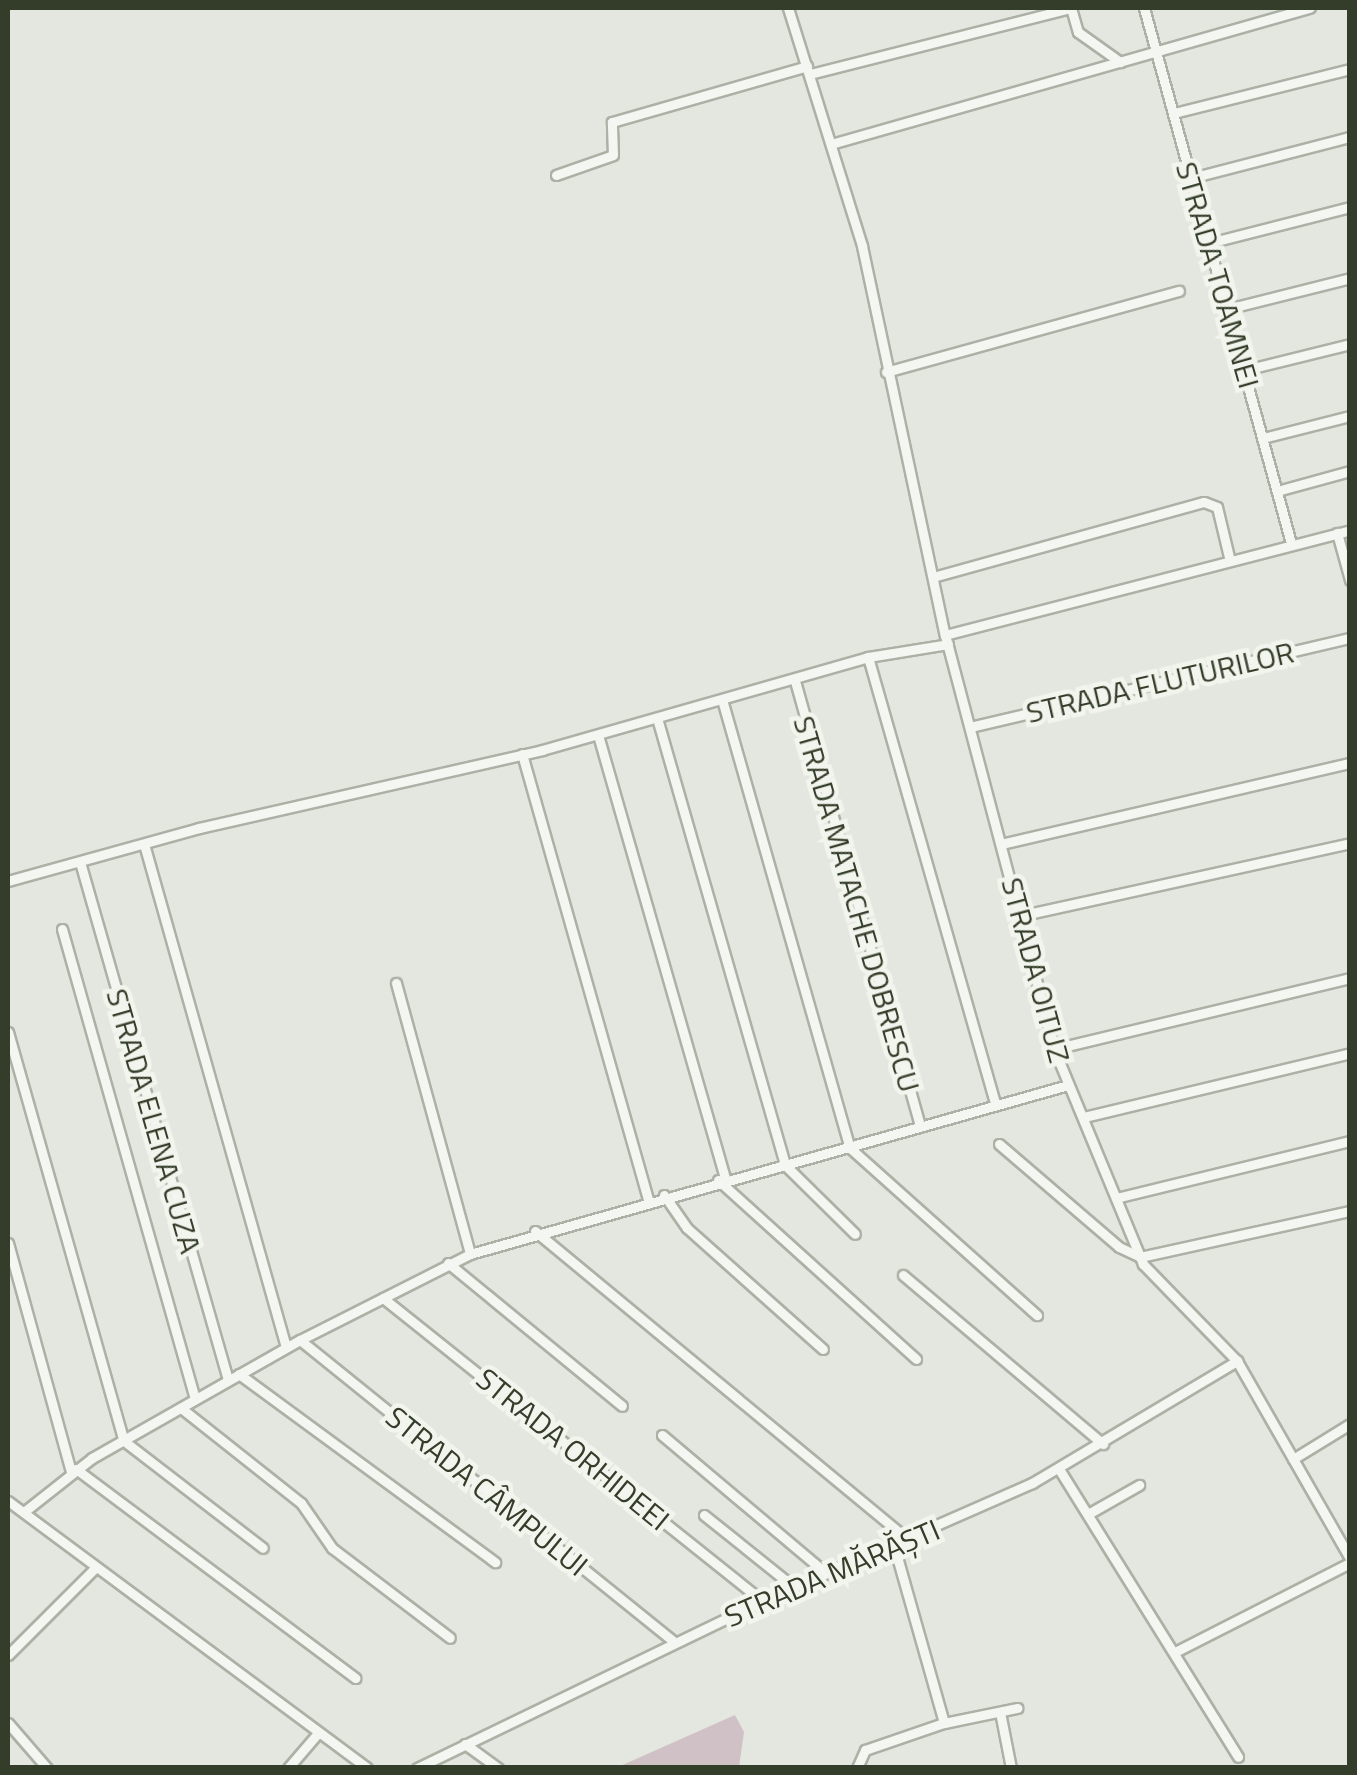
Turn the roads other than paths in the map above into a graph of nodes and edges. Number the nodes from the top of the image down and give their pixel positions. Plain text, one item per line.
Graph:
1 (788, 8) edge
2 (1071, 8) edge
3 (1144, 8) edge
4 (1310, 8) edge
5 (1155, 48) junction
6 (1120, 62) junction
7 (1350, 69) edge
8 (808, 70) junction
9 (1174, 114) junction
10 (1350, 137) edge
11 (831, 144) junction
12 (556, 175) dead end
13 (1191, 178) junction
14 (1350, 207) edge
15 (1209, 243) junction
16 (1350, 278) edge
17 (1179, 291) dead end
18 (1228, 310) junction
19 (1350, 344) edge
20 (1245, 370) junction
21 (886, 372) junction
22 (1350, 416) edge
23 (1264, 438) junction
24 (1350, 471) edge
25 (1277, 491) junction
26 (1350, 530) edge
27 (1337, 533) junction
28 (1291, 543) junction
29 (1229, 557) junction
30 (933, 578) junction
31 (1350, 580) edge
32 (1350, 638) edge
33 (946, 640) junction
34 (868, 657) junction
35 (794, 681) junction
36 (723, 702) junction
37 (657, 718) junction
38 (970, 727) junction
39 (598, 735) junction
40 (522, 754) junction
41 (1350, 763) edge
42 (1350, 842) edge
43 (144, 844) junction
44 (1001, 844) junction
45 (80, 862) junction
46 (8, 882) edge
47 (1019, 916) junction
48 (62, 929) dead end
49 (1350, 978) edge
50 (396, 983) dead end
51 (8, 1032) edge
52 (1054, 1049) junction
53 (1350, 1053) edge
54 (1068, 1084) junction
55 (996, 1105) junction
56 (1084, 1117) junction
57 (920, 1126) junction
58 (1350, 1141) edge
59 (999, 1144) dead end
60 (850, 1148) junction
61 (785, 1165) junction
62 (722, 1179) junction
63 (664, 1195) junction
64 (1116, 1198) junction
65 (648, 1200) junction
66 (1350, 1211) edge
67 (535, 1232) junction
68 (854, 1234) dead end
69 (8, 1243) edge
70 (470, 1254) junction
71 (1140, 1257) junction
72 (448, 1263) junction
73 (903, 1274) dead end
74 (383, 1298) junction
75 (1037, 1314) dead end
76 (300, 1340) junction
77 (286, 1348) junction
78 (823, 1349) dead end
79 (916, 1359) dead end
80 (1237, 1360) junction
81 (240, 1374) junction
82 (228, 1380) junction
83 (195, 1399) junction
84 (622, 1406) dead end
85 (181, 1408) junction
86 (1350, 1424) edge
87 (662, 1434) dead end
88 (124, 1441) junction
89 (1103, 1444) junction
90 (1293, 1460) junction
91 (1059, 1469) junction
92 (74, 1470) junction
93 (1140, 1485) dead end
94 (8, 1501) edge
95 (25, 1512) junction
96 (1088, 1514) junction
97 (704, 1515) dead end
98 (910, 1540) junction
99 (894, 1546) junction
100 (262, 1548) dead end
101 (1350, 1560) edge
102 (495, 1562) dead end
103 (96, 1568) junction
104 (826, 1574) junction
105 (794, 1586) junction
106 (763, 1600) junction
107 (450, 1638) dead end
108 (674, 1642) junction
109 (1177, 1650) junction
110 (8, 1656) edge
111 (355, 1678) dead end
112 (1017, 1708) dead end
113 (1000, 1712) junction
114 (8, 1723) edge
115 (944, 1723) junction
116 (318, 1733) junction
117 (464, 1744) junction
118 (1238, 1757) dead end
119 (48, 1768) edge
120 (288, 1768) edge
121 (368, 1768) edge
122 (416, 1768) edge
123 (498, 1768) edge
124 (856, 1768) edge
125 (1011, 1768) edge

1 - 8 street, STRADA OITUZ
2 - 6 street
2 - 8 street
3 - 5 street, STRADA TOAMNEI
4 - 5 street
5 - 6 street
5 - 9 street, STRADA TOAMNEI
6 - 11 street
7 - 9 street
8 - 11 street, STRADA OITUZ
8 - 12 street
9 - 13 street, STRADA TOAMNEI
10 - 13 street
11 - 21 street, STRADA OITUZ
13 - 15 street, STRADA TOAMNEI
14 - 15 street
15 - 18 street, STRADA TOAMNEI
16 - 18 street
17 - 21 street
18 - 20 street, STRADA TOAMNEI
19 - 20 street
20 - 23 street, STRADA TOAMNEI
21 - 30 street, STRADA OITUZ
22 - 23 street
23 - 25 street, STRADA TOAMNEI
24 - 25 street
25 - 28 street, STRADA TOAMNEI
26 - 27 street
27 - 28 street
27 - 31 street
28 - 29 street
29 - 30 street
29 - 33 street
30 - 33 street, STRADA OITUZ
32 - 38 street, STRADA FLUTURILOR
33 - 34 street
33 - 38 street, STRADA OITUZ
34 - 35 street
34 - 55 street
35 - 36 street
35 - 57 street, STRADA MATACHE DOBRESCU
36 - 37 street
36 - 60 street
37 - 39 street
37 - 61 street
38 - 44 street, STRADA OITUZ
39 - 40 street
39 - 62 street
40 - 43 street
40 - 65 street
41 - 44 street
42 - 47 street
43 - 45 street
43 - 77 street
44 - 47 street, STRADA OITUZ
45 - 46 street
45 - 82 street, STRADA ELENA CUZA
47 - 52 street, STRADA OITUZ
48 - 83 street
49 - 52 street
50 - 70 street
51 - 88 street
52 - 54 street, STRADA OITUZ
53 - 56 street
54 - 55 street
54 - 56 street, STRADA OITUZ
55 - 57 street
56 - 64 street, STRADA OITUZ
57 - 60 street
58 - 64 street
59 - 71 street
60 - 61 street
60 - 75 street
61 - 62 street
61 - 68 street
62 - 63 street
62 - 79 street
63 - 65 street
63 - 78 street
64 - 71 street, STRADA OITUZ
65 - 67 street
66 - 71 street
67 - 70 street
67 - 98 street
69 - 92 street
70 - 72 street
71 - 80 street, STRADA OITUZ
72 - 74 street
72 - 84 street
73 - 89 street
74 - 76 street
74 - 106 street, STRADA ORHIDEEI
76 - 77 street
76 - 108 street, STRADA CÂMPULUI
77 - 81 street
80 - 89 street, STRADA MĂRĂȘTI
80 - 90 street, STRADA OITUZ
81 - 82 street
81 - 102 street
82 - 83 street
83 - 85 street
85 - 88 street
85 - 107 street
86 - 90 street
87 - 104 street
88 - 92 street
88 - 100 street
89 - 91 street, STRADA MĂRĂȘTI
90 - 101 street, STRADA OITUZ
91 - 96 street
91 - 98 street, STRADA MĂRĂȘTI
92 - 95 street
92 - 111 street
93 - 96 street
94 - 95 street
95 - 103 street
96 - 109 street
97 - 105 street
98 - 99 street, STRADA MĂRĂȘTI
99 - 104 street, STRADA MĂRĂȘTI
99 - 115 street
101 - 109 street
103 - 110 street
103 - 116 street
104 - 105 street, STRADA MĂRĂȘTI
105 - 106 street, STRADA MĂRĂȘTI
106 - 108 street, STRADA MĂRĂȘTI
108 - 117 street, STRADA MĂRĂȘTI
109 - 118 street
112 - 113 street
113 - 115 street
113 - 125 street
114 - 119 street
115 - 124 street
116 - 120 street
116 - 121 street
117 - 122 street, STRADA MĂRĂȘTI
117 - 123 street

